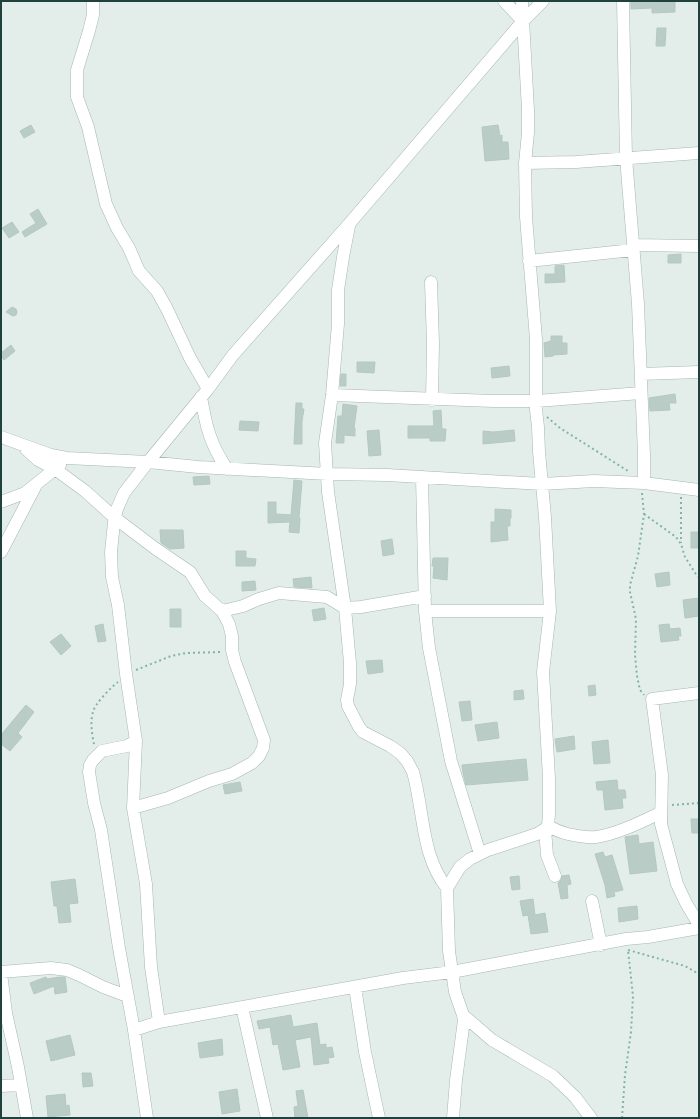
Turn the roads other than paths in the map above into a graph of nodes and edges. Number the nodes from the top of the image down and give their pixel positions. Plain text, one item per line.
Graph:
1 (93, 1) edge
2 (504, 1) edge
3 (522, 1) edge
4 (543, 1) edge
5 (623, 1) edge
6 (523, 21) junction
7 (699, 153) edge
8 (626, 158) junction
9 (525, 163) junction
10 (349, 224) junction
11 (699, 246) edge
12 (633, 247) junction
13 (529, 261) junction
14 (431, 282) dead end
15 (699, 372) edge
16 (641, 374) junction
17 (205, 393) junction
18 (641, 393) junction
19 (332, 395) junction
20 (432, 400) junction
21 (536, 405) junction
22 (1, 437) edge
23 (22, 446) junction
24 (67, 458) junction
25 (148, 462) junction
26 (55, 469) junction
27 (227, 469) junction
28 (328, 474) junction
29 (422, 477) junction
30 (644, 483) junction
31 (542, 484) junction
32 (36, 486) junction
33 (699, 490) edge
34 (1, 502) edge
35 (115, 518) junction
36 (1, 552) edge
37 (425, 596) junction
38 (345, 608) junction
39 (222, 611) junction
40 (425, 611) junction
41 (550, 611) junction
42 (699, 693) edge
43 (136, 741) junction
44 (133, 808) junction
45 (660, 809) junction
46 (546, 827) junction
47 (480, 854) junction
48 (555, 876) dead end
49 (448, 888) junction
50 (592, 901) dead end
51 (699, 926) edge
52 (601, 945) junction
53 (452, 972) junction
54 (1, 973) edge
55 (355, 987) junction
56 (127, 996) junction
57 (242, 1007) junction
58 (463, 1015) junction
59 (159, 1022) junction
60 (134, 1030) junction
61 (21, 1085) junction
62 (1, 1086) edge
63 (27, 1118) edge
64 (147, 1118) edge
65 (267, 1118) edge
66 (379, 1118) edge
67 (453, 1118) edge
68 (591, 1118) edge

1 - 17 street
2 - 6 street
3 - 6 street
4 - 6 street
5 - 8 street
6 - 9 street
6 - 10 street
7 - 8 street
8 - 9 street
8 - 12 street
9 - 13 street
10 - 17 street
10 - 19 street
11 - 12 street
12 - 13 street
12 - 16 street
13 - 21 street
14 - 20 street
15 - 16 street
16 - 18 street
17 - 25 street
17 - 27 street
18 - 21 street
18 - 30 street
19 - 20 street
19 - 28 street
20 - 21 street
21 - 31 street
22 - 23 street
23 - 24 street
23 - 26 street
24 - 25 street
24 - 26 street
25 - 27 street
25 - 35 street
26 - 32 street
26 - 35 street
27 - 28 street
28 - 29 street
28 - 38 street
29 - 31 street
29 - 37 street
30 - 31 street
30 - 33 street
31 - 41 street
32 - 34 street
32 - 36 street
35 - 39 street
35 - 43 street
37 - 38 street
37 - 40 street
38 - 39 street
38 - 49 street
39 - 44 street
40 - 41 street
40 - 47 street
41 - 46 street
42 - 45 street
43 - 44 street
43 - 56 street
44 - 59 street
45 - 46 street
45 - 51 street
46 - 47 street
46 - 48 street
47 - 49 street
49 - 53 street
50 - 52 street
51 - 52 street
52 - 53 street
53 - 55 street
53 - 58 street
54 - 56 street
54 - 61 street
55 - 57 street
55 - 66 street
56 - 60 street
57 - 59 street
57 - 65 street
58 - 67 street
58 - 68 street
59 - 60 street
60 - 64 street
61 - 62 street
61 - 63 street

